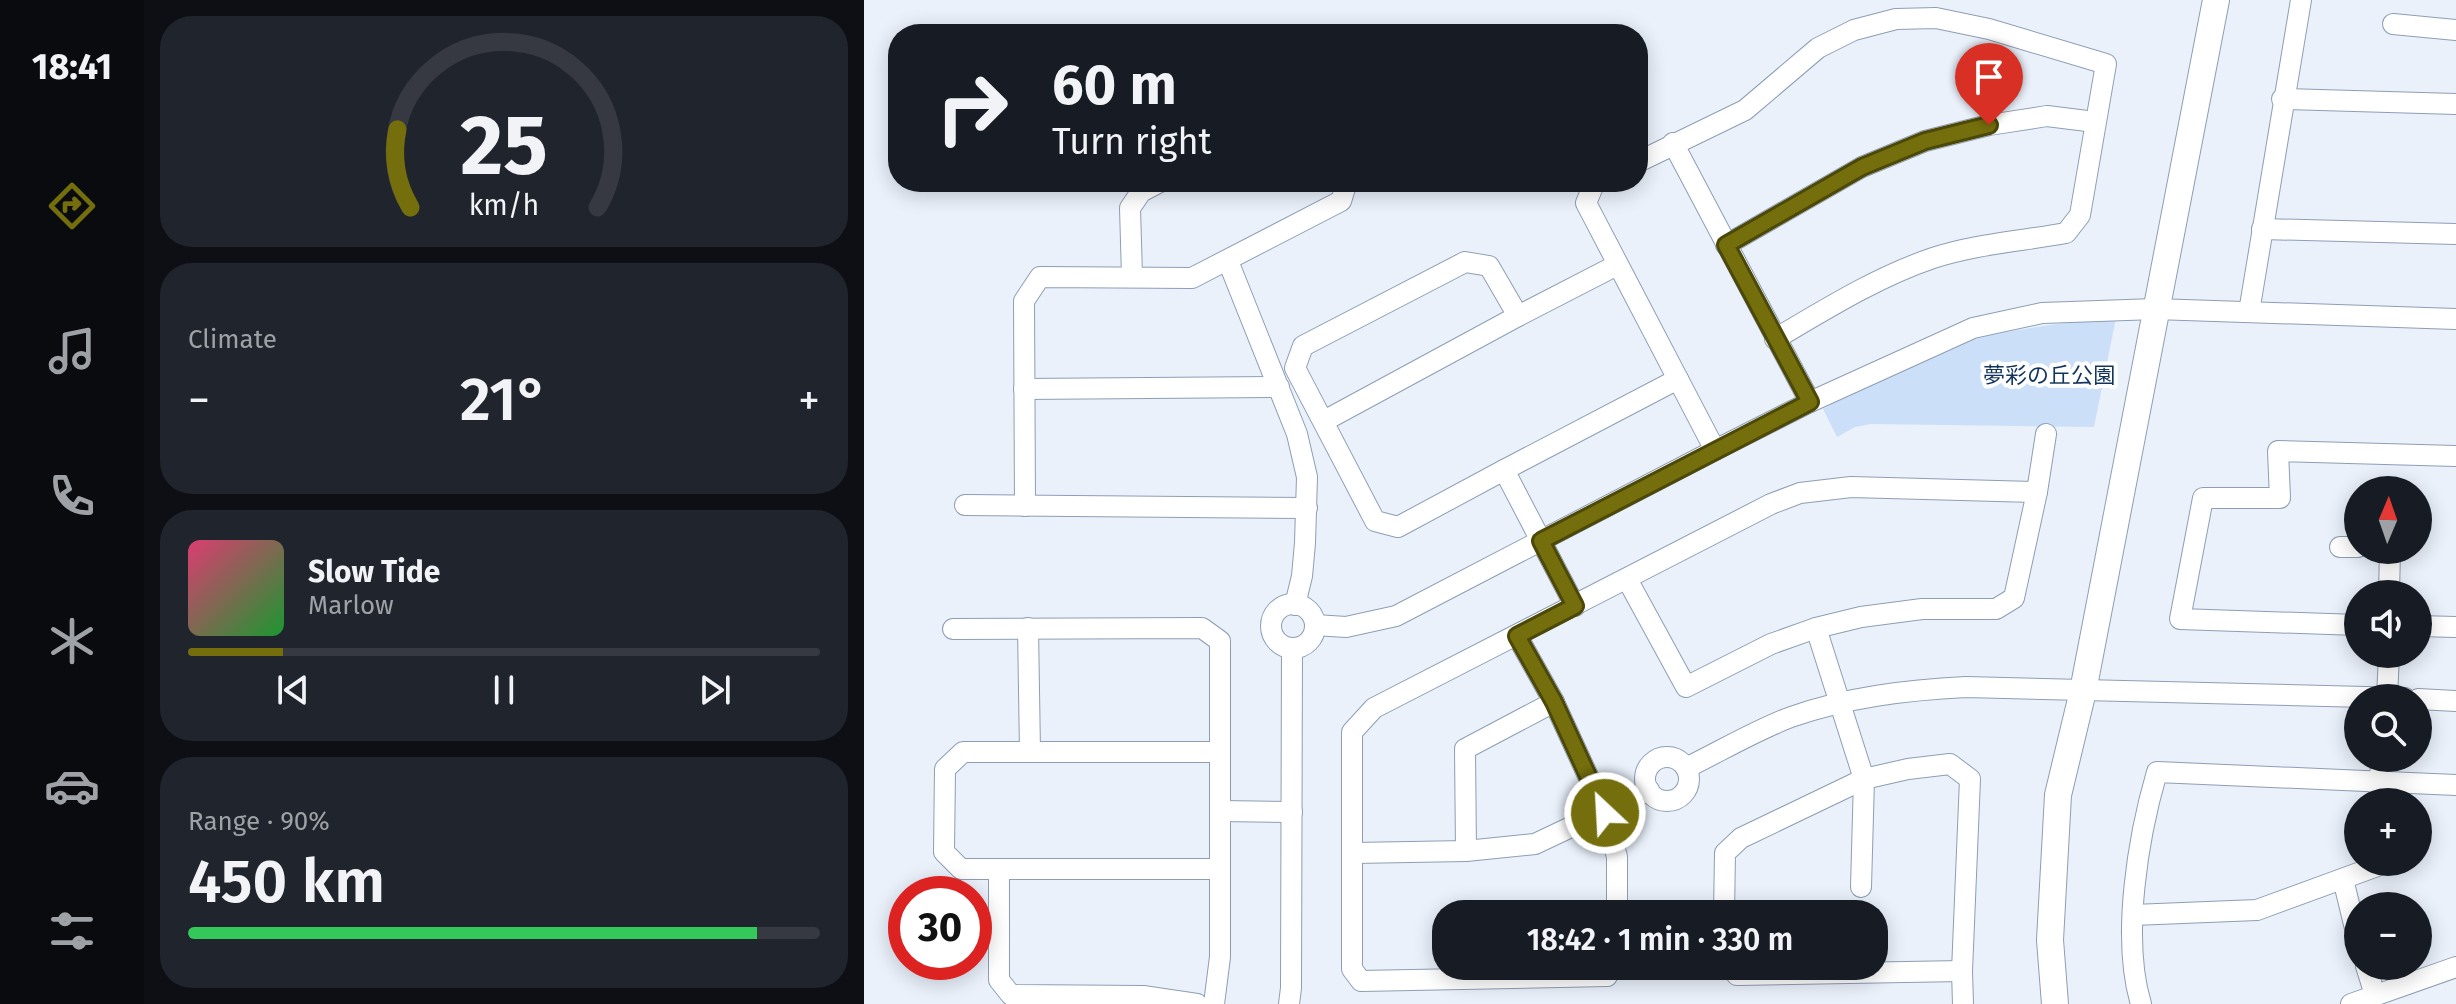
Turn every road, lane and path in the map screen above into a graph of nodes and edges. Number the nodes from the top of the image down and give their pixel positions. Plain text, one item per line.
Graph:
1 (2216, 0) edge
2 (2301, 0) edge
3 (2393, 24) dead end
4 (2456, 30) edge
5 (2282, 99) junction
6 (2456, 104) edge
7 (2095, 122) junction
8 (1673, 143) junction
9 (1648, 157) edge
10 (1141, 192) edge
11 (1344, 192) edge
12 (1591, 192) edge
13 (2262, 229) junction
14 (2456, 234) edge
15 (1726, 245) junction
16 (1228, 261) junction
17 (1617, 265) junction
18 (1132, 276) junction
19 (2155, 309) junction
20 (2249, 312) junction
21 (1518, 316) junction
22 (2456, 319) edge
23 (1775, 339) junction
24 (1678, 379) junction
25 (1279, 387) junction
26 (1024, 389) junction
27 (1810, 402) junction
28 (1324, 421) junction
29 (2046, 434) dead end
30 (1715, 450) junction
31 (2456, 456) edge
32 (1504, 470) junction
33 (2037, 492) junction
34 (965, 505) dead end
35 (1025, 506) junction
36 (1307, 508) junction
37 (1541, 541) junction
38 (1627, 579) junction
39 (1295, 605) junction
40 (1575, 606) junction
41 (1315, 625) junction
42 (2344, 625) edge
43 (2432, 626) edge
44 (2456, 627) edge
45 (1028, 628) junction
46 (1816, 628) junction
47 (953, 629) dead end
48 (1517, 636) junction
49 (1292, 648) junction
50 (2083, 691) junction
51 (2344, 697) edge
52 (2432, 700) edge
53 (2456, 701) edge
54 (1554, 702) junction
55 (1840, 702) junction
56 (1030, 752) junction
57 (1220, 752) junction
58 (1686, 768) junction
59 (1864, 779) junction
60 (2456, 785) edge
61 (2423, 788) edge
62 (2344, 789) edge
63 (1649, 790) junction
64 (1221, 811) junction
65 (1292, 812) junction
66 (1605, 813) junction
67 (1466, 851) junction
68 (1354, 853) junction
69 (999, 869) junction
70 (1218, 869) junction
71 (2351, 876) edge
72 (2343, 879) junction
73 (1861, 887) dead end
74 (2346, 892) edge
75 (1617, 900) edge
76 (1724, 900) edge
77 (2133, 915) junction
78 (2456, 967) edge
79 (1962, 971) junction
80 (1888, 972) edge
81 (1432, 980) edge
82 (2370, 980) edge
83 (2375, 995) junction
84 (1049, 1000) edge
85 (1197, 1004) edge
86 (1214, 1004) edge
87 (1289, 1004) edge
88 (1963, 1004) edge
89 (2055, 1004) edge
90 (2141, 1004) edge
91 (2351, 1004) edge

1 - 19 street
2 - 5 street
3 - 4 street
5 - 6 street
5 - 13 street
7 - 8 street
7 - 15 street
7 - 23 street
8 - 9 street
8 - 15 street
10 - 18 street
11 - 16 street
12 - 17 street
13 - 14 street
13 - 20 street
15 - 23 street
16 - 18 street
16 - 25 street
17 - 21 street
17 - 24 street
18 - 26 street
19 - 20 street
19 - 27 street
19 - 50 street
20 - 22 street
21 - 28 street
21 - 28 street
23 - 27 street
24 - 30 street
24 - 32 street
25 - 26 street
25 - 36 street
26 - 35 street
27 - 30 street
28 - 32 street
29 - 33 street
30 - 37 street
31 - 42 street
32 - 37 street
33 - 38 street
33 - 46 street
34 - 35 street
35 - 36 street
36 - 39 street
37 - 40 street
37 - 41 street
38 - 40 street
38 - 46 street
39 - 41 street
39 - 49 street
40 - 48 street
41 - 49 street
43 - 44 street
45 - 47 street
45 - 56 street
45 - 57 street
46 - 55 street
48 - 54 street
48 - 68 street
49 - 65 street
50 - 51 street
50 - 55 street
50 - 89 street
52 - 53 street
54 - 66 street
54 - 67 street
55 - 58 street
55 - 59 street
56 - 57 street
56 - 69 street
57 - 64 street
58 - 63 street
58 - 63 street
59 - 73 street
59 - 76 street
59 - 79 street
60 - 61 street
62 - 77 street
63 - 66 street
64 - 65 street
64 - 70 street
65 - 87 street
66 - 67 street
66 - 75 street
67 - 68 street
68 - 81 street
69 - 70 street
69 - 84 street
70 - 86 street
71 - 72 street
72 - 74 street
72 - 77 street
77 - 90 street
78 - 83 street
79 - 80 street
79 - 88 street
82 - 83 street
83 - 91 street
84 - 85 street

